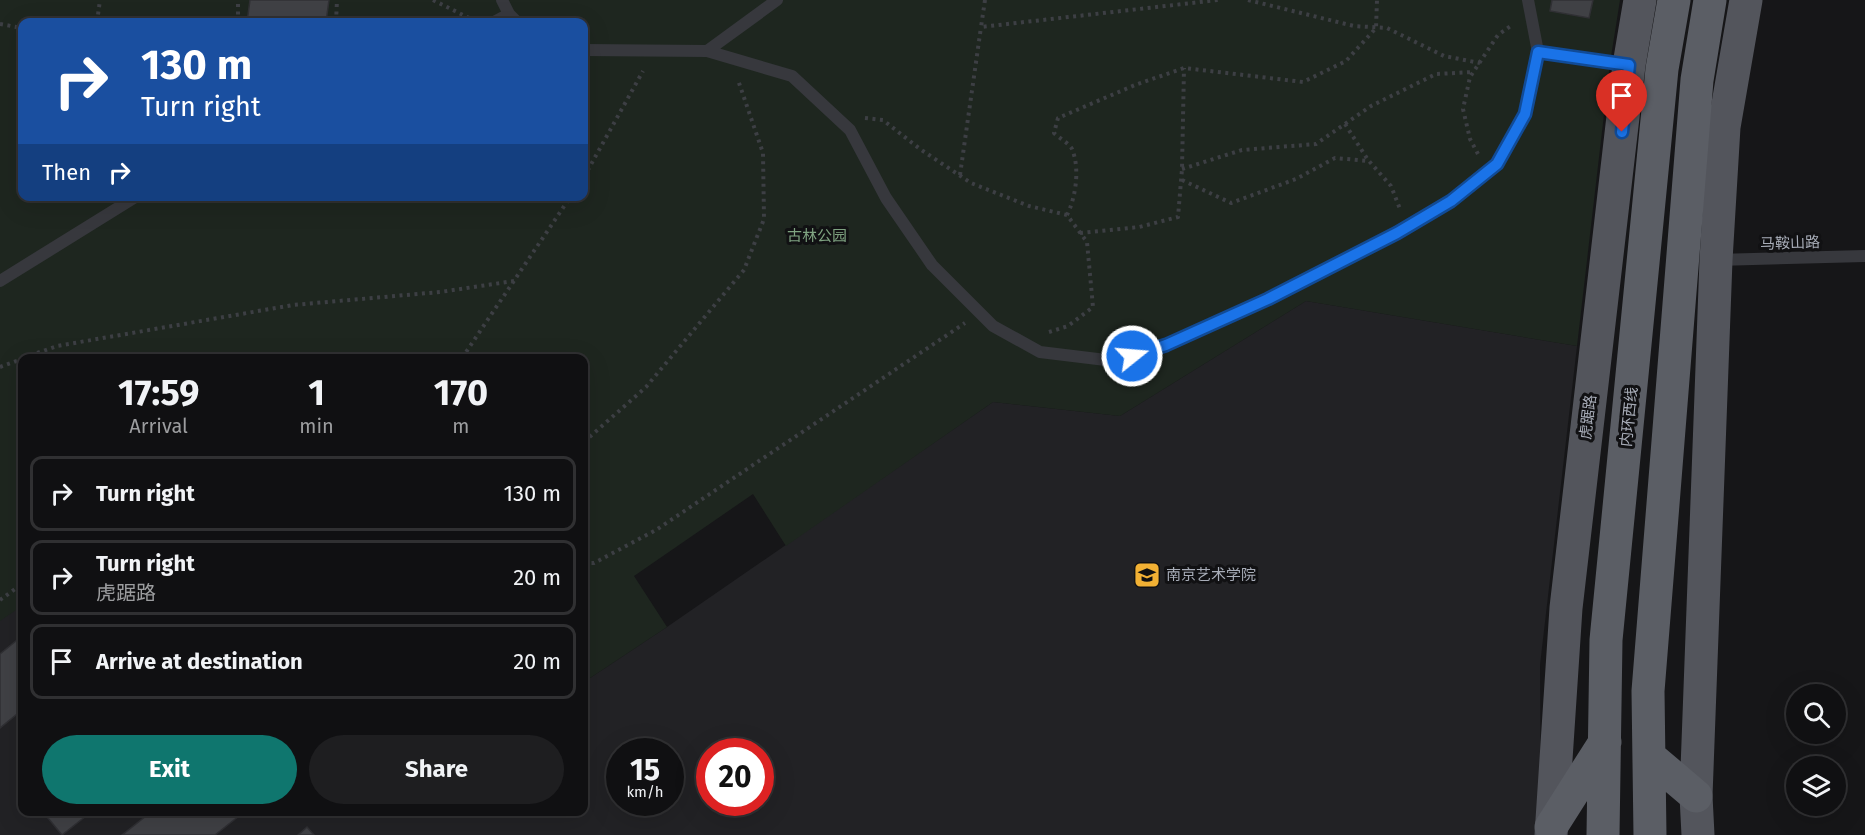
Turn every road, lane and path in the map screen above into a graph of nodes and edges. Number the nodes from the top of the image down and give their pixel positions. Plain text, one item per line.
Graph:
1 (100, 0) edge
2 (238, 0) edge
3 (336, 0) edge
4 (432, 0) edge
5 (502, 0) edge
6 (777, 0) edge
7 (985, 0) edge
8 (1218, 0) edge
9 (1248, 0) edge
10 (1272, 0) edge
11 (1377, 0) edge
12 (1640, 0) edge
13 (1674, 0) edge
14 (1710, 0) edge
15 (1746, 0) edge
16 (1208, 1) edge
17 (1267, 5) junction
18 (1529, 6) edge
19 (98, 18) edge
20 (238, 18) edge
21 (336, 18) edge
22 (470, 18) edge
23 (513, 18) edge
24 (0, 24) edge
25 (18, 27) edge
26 (981, 27) junction
27 (1377, 28) junction
28 (588, 50) edge
29 (654, 50) junction
30 (707, 51) junction
31 (1538, 52) junction
32 (729, 57) junction
33 (1480, 63) junction
34 (1629, 65) junction
35 (1184, 68) junction
36 (1473, 72) junction
37 (834, 115) junction
38 (1345, 124) junction
39 (1369, 161) junction
40 (1182, 169) junction
41 (588, 170) edge
42 (1488, 171) junction
43 (960, 176) junction
44 (1182, 180) junction
45 (129, 201) edge
46 (567, 201) edge
47 (1067, 215) junction
48 (1408, 226) junction
49 (1080, 233) junction
50 (1865, 256) edge
51 (1716, 260) junction
52 (0, 281) edge
53 (514, 281) junction
54 (980, 313) junction
55 (1021, 341) junction
56 (36, 354) edge
57 (465, 354) edge
58 (18, 361) edge
59 (0, 367) edge
60 (588, 438) edge
61 (588, 563) edge
62 (18, 587) edge
63 (0, 600) edge
64 (1605, 742) junction
65 (1650, 757) junction
66 (1696, 796) junction
67 (1551, 831) edge
68 (1603, 835) edge
69 (1650, 835) edge
70 (1698, 835) edge

1 - 19 path
2 - 20 path
3 - 21 path
4 - 22 path
5 - 23 lane
6 - 30 lane
7 - 26 path
8 - 16 path
9 - 17 path
10 - 17 path
11 - 27 path
12 - 34 main road, 虎踞路
13 - 64 highway, 内环西线
14 - 65 highway
15 - 51 main road
16 - 26 path
17 - 27 path
18 - 31 lane
18 - 33 path
24 - 25 path
26 - 43 path
27 - 33 path
27 - 35 path
28 - 29 lane
29 - 30 lane
29 - 41 path
30 - 32 lane
31 - 34 lane
31 - 42 lane
32 - 37 lane
32 - 60 path
33 - 36 path
34 - 67 main road, 虎踞路
35 - 40 path
35 - 47 path
36 - 38 path
36 - 42 path
37 - 43 path
37 - 54 lane
38 - 39 path
38 - 40 path
39 - 44 path
39 - 48 path
40 - 44 path
42 - 48 lane
43 - 47 path
44 - 49 path
45 - 52 lane
46 - 53 path
47 - 49 path
48 - 55 lane
49 - 55 path
50 - 51 lane, 马鞍山路
51 - 66 main road
53 - 56 path
53 - 57 path
54 - 55 lane
54 - 61 path
58 - 59 path
62 - 63 path
64 - 67 highway
64 - 68 highway, 内环西线
65 - 66 highway
65 - 69 highway
66 - 70 main road

